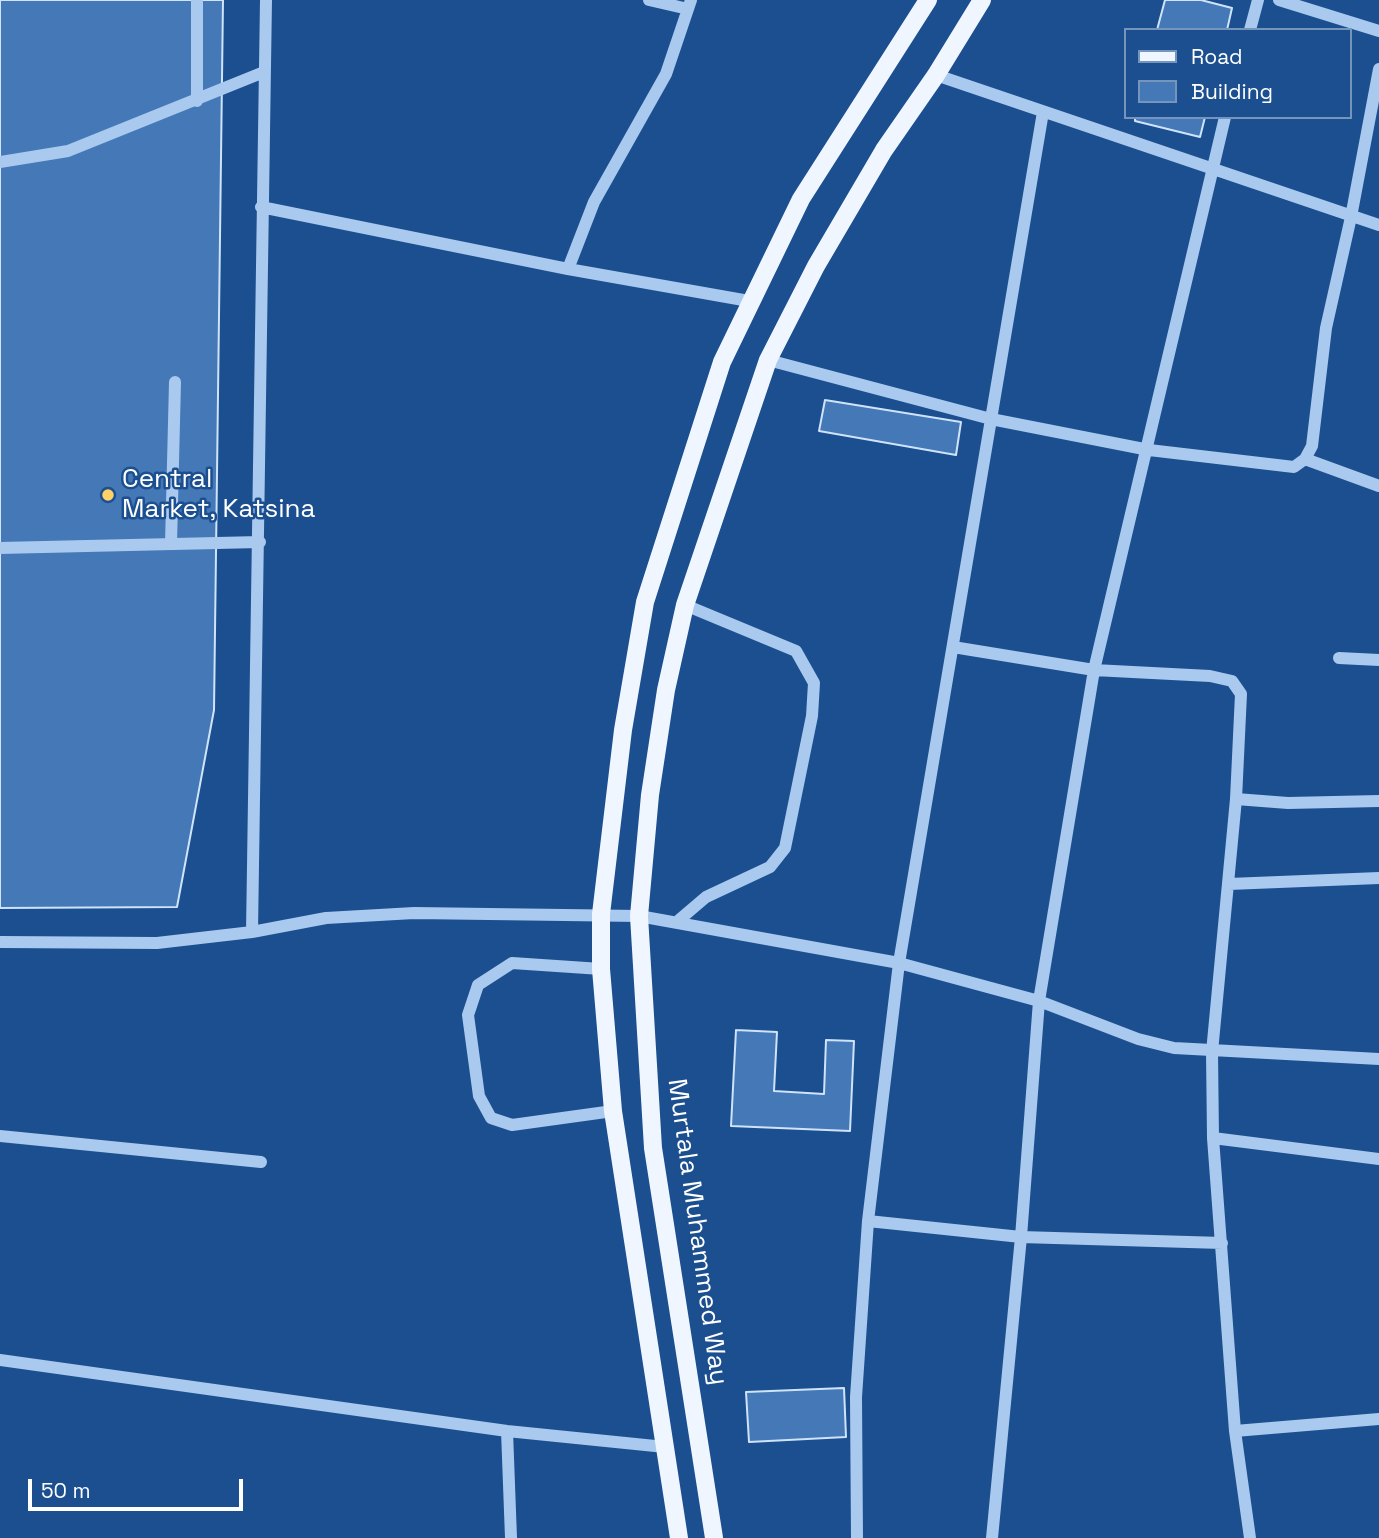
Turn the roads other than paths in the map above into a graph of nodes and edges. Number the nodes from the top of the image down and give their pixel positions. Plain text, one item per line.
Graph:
1 (197, 0) edge
2 (266, 0) edge
3 (649, 0) edge
4 (928, 0) edge
5 (982, 0) edge
6 (1258, 0) edge
7 (1279, 0) edge
8 (690, 4) edge
9 (1251, 28) edge
10 (1379, 31) edge
11 (1379, 69) edge
12 (264, 72) junction
13 (936, 75) junction
14 (197, 101) junction
15 (1043, 112) junction
16 (1224, 119) edge
17 (0, 162) edge
18 (1211, 169) junction
19 (261, 207) junction
20 (1351, 217) junction
21 (1379, 225) edge
22 (568, 269) junction
23 (749, 301) junction
24 (768, 360) junction
25 (175, 382) dead end
26 (991, 419) junction
27 (1149, 450) junction
28 (1305, 459) junction
29 (1379, 486) edge
30 (260, 542) junction
31 (171, 544) junction
32 (0, 548) edge
33 (685, 605) junction
34 (953, 646) junction
35 (1339, 658) dead end
36 (1379, 660) edge
37 (1094, 670) junction
38 (1236, 799) junction
39 (1379, 801) edge
40 (1379, 878) edge
41 (1229, 884) junction
42 (601, 914) junction
43 (639, 916) junction
44 (679, 920) junction
45 (252, 932) junction
46 (0, 942) edge
47 (899, 964) junction
48 (601, 968) junction
49 (1039, 1001) junction
50 (1212, 1052) junction
51 (1379, 1059) edge
52 (613, 1111) junction
53 (0, 1136) edge
54 (1213, 1138) junction
55 (1379, 1160) edge
56 (261, 1162) dead end
57 (868, 1221) junction
58 (1021, 1237) junction
59 (1222, 1243) junction
60 (0, 1360) edge
61 (1379, 1419) edge
62 (507, 1431) junction
63 (1236, 1431) junction
64 (665, 1447) junction
65 (511, 1538) edge
66 (680, 1538) edge
67 (715, 1538) edge
68 (857, 1538) edge
69 (992, 1538) edge
70 (1250, 1538) edge

1 - 14 street
2 - 12 street
3 - 8 street
4 - 23 main road
5 - 13 main road, Murtala Muhammed Way
6 - 9 street
7 - 10 street
8 - 22 street
11 - 20 street
12 - 14 street
12 - 19 street
13 - 15 street
13 - 24 main road, Murtala Muhammed Way
14 - 17 street
15 - 18 street
15 - 26 street
16 - 18 street
18 - 20 street
18 - 27 street
19 - 22 street
19 - 30 street
20 - 21 street
20 - 28 street
22 - 23 street
23 - 42 main road
24 - 26 street
24 - 33 main road, Murtala Muhammed Way
25 - 31 street
26 - 27 street
26 - 34 street
27 - 28 street
27 - 37 street
28 - 29 street
30 - 31 street
30 - 45 street
31 - 32 street
33 - 43 main road, Murtala Muhammed Way
33 - 44 street
34 - 37 street
34 - 47 street
35 - 36 street
37 - 38 street
37 - 49 street
38 - 39 street
38 - 41 street
40 - 41 street
41 - 50 street
42 - 43 street
42 - 45 street
42 - 48 main road
43 - 44 street
43 - 67 main road, Murtala Muhammed Way
44 - 47 street
45 - 46 street
47 - 49 street
47 - 57 street
48 - 52 main road
48 - 52 street
49 - 50 street
49 - 58 street
50 - 51 street
50 - 54 street
52 - 64 main road
53 - 56 street
54 - 55 street
54 - 59 street
57 - 58 street
57 - 68 street
58 - 59 street
58 - 69 street
59 - 63 street
60 - 62 street
61 - 63 street
62 - 64 street
62 - 65 street
63 - 70 street
64 - 66 main road

